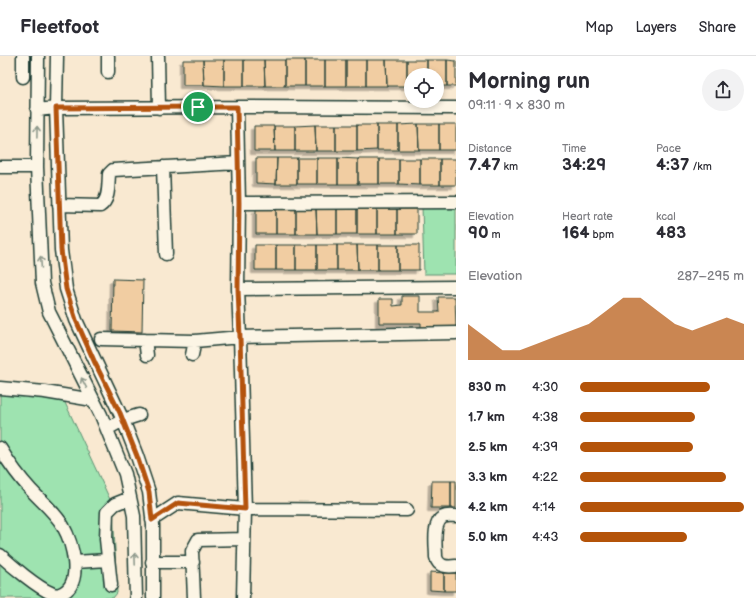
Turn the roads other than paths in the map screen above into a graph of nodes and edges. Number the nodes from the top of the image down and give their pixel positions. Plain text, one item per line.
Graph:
1 (23, 56) edge
2 (38, 56) edge
3 (57, 56) edge
4 (108, 56) edge
5 (158, 56) edge
6 (108, 72) dead end
7 (22, 77) dead end
8 (237, 107) junction
9 (56, 108) junction
10 (159, 108) junction
11 (456, 108) edge
12 (37, 110) junction
13 (238, 163) junction
14 (0, 167) edge
15 (37, 167) junction
16 (163, 167) junction
17 (456, 202) edge
18 (239, 203) junction
19 (59, 206) junction
20 (166, 254) dead end
21 (456, 287) edge
22 (238, 289) junction
23 (456, 333) edge
24 (240, 337) junction
25 (101, 339) dead end
26 (145, 340) junction
27 (195, 341) junction
28 (147, 355) dead end
29 (192, 355) dead end
30 (0, 388) edge
31 (93, 400) junction
32 (139, 415) dead end
33 (123, 420) junction
34 (107, 429) junction
35 (0, 448) edge
36 (130, 498) junction
37 (245, 509) junction
38 (407, 510) dead end
39 (456, 516) edge
40 (152, 520) junction
41 (244, 539) junction
42 (0, 555) edge
43 (108, 560) junction
44 (75, 562) junction
45 (152, 562) junction
46 (193, 562) junction
47 (456, 566) edge
48 (110, 585) dead end
49 (136, 598) edge
50 (153, 598) edge
51 (194, 598) edge
52 (243, 598) edge

1 - 7 street
2 - 12 street
3 - 9 street
4 - 6 street
5 - 10 street
8 - 10 street
8 - 11 street
8 - 13 street
9 - 10 street
9 - 12 street
9 - 19 street
15 -> 12 street
13 - 16 street
13 - 18 street
14 - 15 street
31 -> 15 street
16 - 19 street
16 - 20 street
17 - 18 street
18 - 22 street
19 - 33 street
21 - 22 street
22 - 24 street
23 - 24 street
24 - 27 street
24 - 37 street
25 - 26 street
26 - 27 street
26 - 28 street
27 - 29 street
30 - 31 street
31 - 34 street
32 - 33 street
33 - 34 street
33 - 40 street
34 - 36 street
35 - 44 street
36 - 43 street
49 -> 36 street
37 - 38 street
37 - 40 street
37 - 41 street
39 - 47 street
40 - 45 street
41 - 46 street
41 - 52 street
42 - 44 street
43 - 44 street
43 - 48 street
45 - 46 street
45 - 50 street
46 - 51 street

